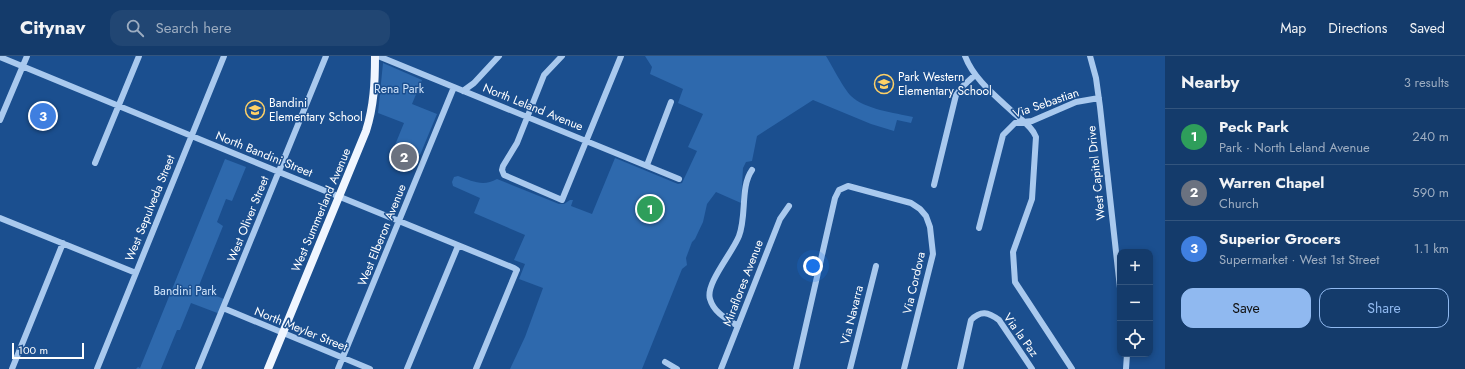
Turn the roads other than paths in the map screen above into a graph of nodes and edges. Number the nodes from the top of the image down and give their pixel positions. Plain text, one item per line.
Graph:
1 (26, 56) edge
2 (139, 56) edge
3 (224, 56) edge
4 (326, 56) edge
5 (375, 56) edge
6 (378, 56) edge
7 (499, 56) edge
8 (562, 56) edge
9 (621, 56) edge
10 (965, 56) edge
11 (1090, 56) edge
12 (0, 57) edge
13 (23, 66) junction
14 (975, 75) junction
15 (454, 87) junction
16 (463, 91) junction
17 (1099, 98) junction
18 (671, 102) dead end
19 (119, 106) junction
20 (528, 117) junction
21 (0, 120) edge
22 (1024, 122) junction
23 (191, 136) junction
24 (587, 141) junction
25 (95, 163) dead end
26 (647, 165) junction
27 (752, 170) dead end
28 (279, 172) junction
29 (679, 179) dead end
30 (934, 185) dead end
31 (339, 197) junction
32 (789, 206) dead end
33 (0, 218) edge
34 (399, 222) junction
35 (979, 228) dead end
36 (63, 243) junction
37 (458, 246) junction
38 (876, 266) dead end
39 (136, 273) junction
40 (1120, 285) edge
41 (223, 308) junction
42 (738, 326) junction
43 (283, 333) junction
44 (1127, 357) edge
45 (343, 358) junction
46 (665, 362) dead end
47 (12, 369) edge
48 (97, 369) edge
49 (198, 369) edge
50 (268, 369) edge
51 (338, 369) edge
52 (370, 369) edge
53 (407, 369) edge
54 (476, 369) edge
55 (677, 369) edge
56 (721, 369) edge
57 (796, 369) edge
58 (850, 369) edge
59 (904, 369) edge
60 (960, 369) edge
61 (1032, 369) edge
62 (1072, 369) edge
63 (1126, 369) edge

1 - 13 street
2 - 19 street
3 - 23 street, West Sepulveda Street
4 - 28 street, West Oliver Street
5 - 31 main road, West Summerland Avenue
6 - 15 street, North Leland Avenue
7 - 16 street
8 - 20 street
9 - 24 street
10 - 14 street
11 - 17 street, West Capitol Drive
12 - 13 street, North Bandini Street
13 - 19 street, North Bandini Street
13 - 21 street
14 - 22 street
14 - 30 street
15 - 16 street, North Leland Avenue
15 - 34 street, West Elberon Avenue
16 - 20 street, North Leland Avenue
17 - 22 street, Via Sebastian
17 - 40 street, West Capitol Drive
18 - 26 street
19 - 23 street, North Bandini Street
19 - 25 street
20 - 24 street, North Leland Avenue
20 - 24 street
22 - 35 street, Via Sebastian
22 - 62 street
23 - 28 street, North Bandini Street
23 - 39 street, West Sepulveda Street
24 - 26 street, North Leland Avenue
26 - 29 street, North Leland Avenue
27 - 42 street
28 - 31 street, North Bandini Street
28 - 41 street, West Oliver Street
31 - 34 street, North Bandini Street
31 - 43 main road, West Summerland Avenue
32 - 42 street, Miraflores Avenue
33 - 36 street
34 - 37 street, North Bandini Street
34 - 45 street, West Elberon Avenue
36 - 39 street
36 - 47 street
37 - 53 street
37 - 54 street, North Bandini Street
38 - 58 street, Via Navarra
39 - 48 street, West Sepulveda Street
41 - 43 street, North Meyler Street
41 - 49 street, West Oliver Street
42 - 56 street, Miraflores Avenue
43 - 45 street, North Meyler Street
43 - 50 main road, West Summerland Avenue
44 - 63 street
45 - 51 street, West Elberon Avenue
45 - 52 street, North Meyler Street
46 - 55 street
57 - 59 street, Via Cordova
60 - 61 street, Via la Paz

